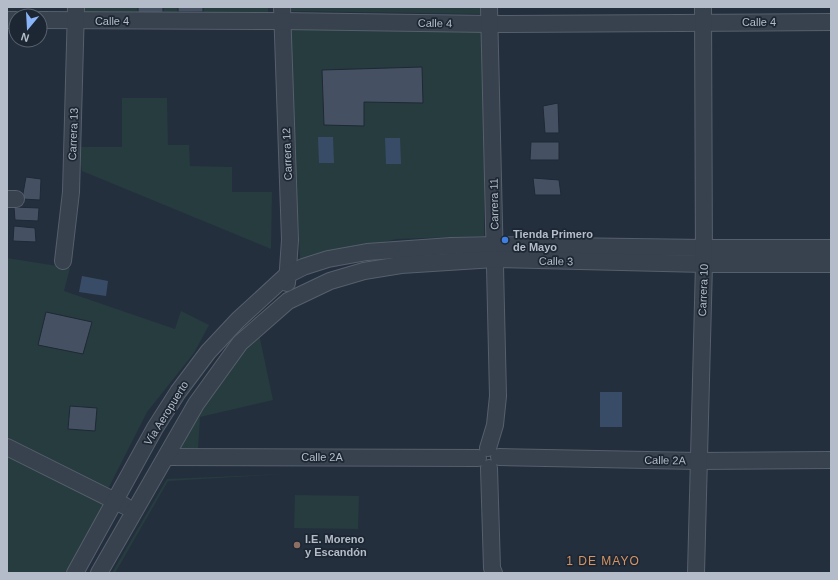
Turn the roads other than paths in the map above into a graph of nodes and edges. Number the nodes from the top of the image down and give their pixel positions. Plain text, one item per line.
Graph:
1 (489, 7) edge
2 (77, 14) edge
3 (282, 14) edge
4 (703, 14) edge
5 (48, 19) edge
6 (831, 22) edge
7 (489, 24) junction
8 (704, 248) junction
9 (810, 248) junction
10 (831, 248) edge
11 (495, 252) junction
12 (604, 254) junction
13 (63, 261) dead end
14 (704, 264) junction
15 (810, 264) junction
16 (831, 264) edge
17 (287, 275) junction
18 (288, 301) junction
19 (7, 447) edge
20 (166, 457) junction
21 (489, 458) junction
22 (831, 460) edge
23 (698, 461) junction
24 (115, 501) junction
25 (135, 511) junction
26 (75, 573) edge
27 (99, 573) edge
28 (494, 573) edge
29 (696, 573) edge

1 - 7 street, Carrera 11
2 - 3 street, Calle 4
2 - 5 street, Calle 4
2 - 13 street, Carrera 13
3 - 7 street, Calle 4
3 - 17 street, Carrera 12
4 - 6 street, Calle 4
4 - 7 street, Calle 4
4 - 8 street, Carrera 10
7 - 11 street, Carrera 11
8 - 9 street, Calle 3
8 - 12 street, Calle 3
8 - 14 street, Carrera 10
9 - 10 street, Calle 3
9 - 15 street
11 - 12 street, Calle 3
11 - 17 street, Calle 3
11 - 18 street, Calle 3
11 - 21 street, Carrera 11
12 - 14 street, Calle 3
14 - 15 street, Calle 3
14 - 23 street, Carrera 10
15 - 16 street, Calle 3
17 - 18 street, Carrera 12
17 - 24 street, Vía Aeropuerto
18 - 20 street, Vía Aeropuerto
19 - 24 street
20 - 21 street, Calle 2A
20 - 25 street, Vía Aeropuerto
21 - 23 street, Calle 2A
21 - 28 street, Carrera 11
22 - 23 street, Calle 2A
23 - 29 street, Carrera 10
24 - 25 street
24 - 26 street, Vía Aeropuerto
25 - 27 street, Vía Aeropuerto

